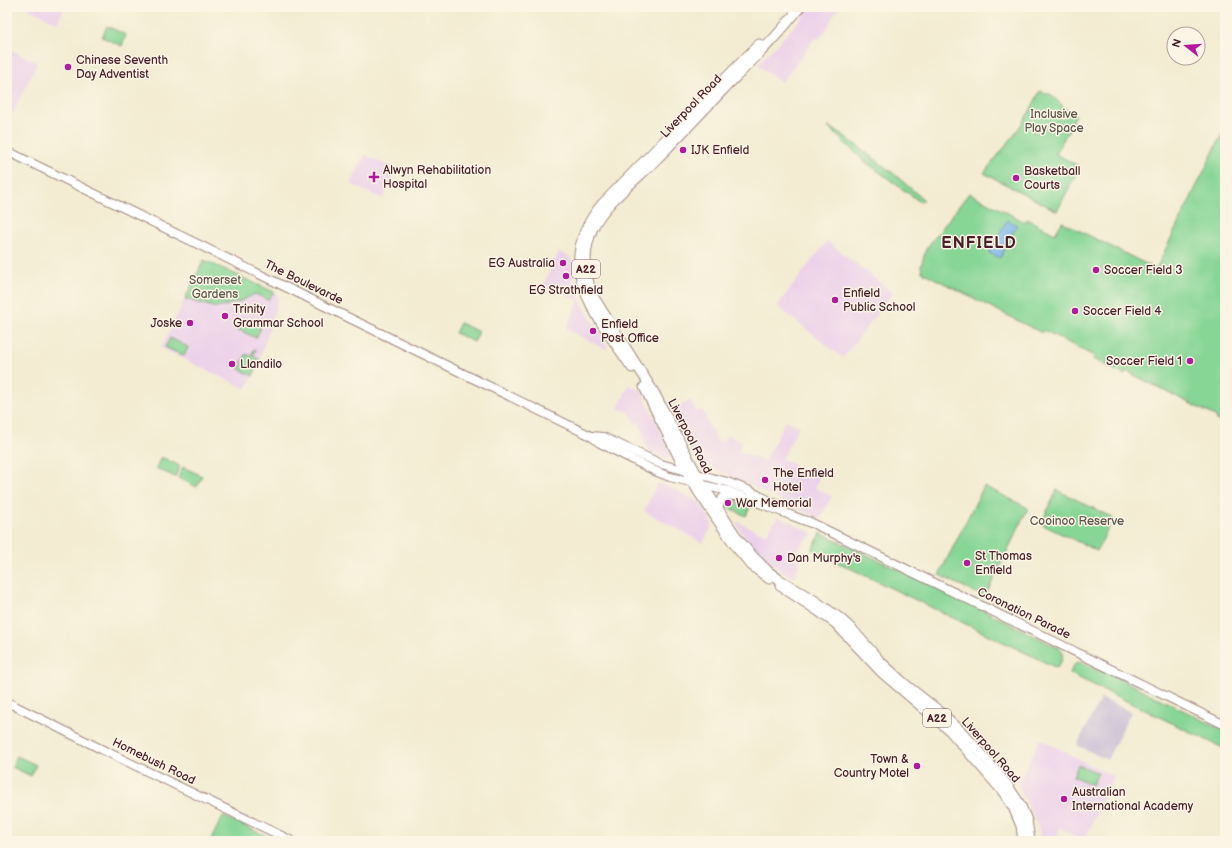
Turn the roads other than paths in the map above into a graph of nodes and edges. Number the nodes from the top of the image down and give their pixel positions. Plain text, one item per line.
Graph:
1 (792, 7) edge
2 (800, 7) edge
3 (7, 151) edge
4 (591, 436) junction
5 (676, 450) junction
6 (661, 464) junction
7 (686, 472) junction
8 (697, 480) junction
9 (743, 497) junction
10 (718, 510) junction
11 (811, 523) junction
12 (7, 702) edge
13 (1225, 725) edge
14 (292, 841) edge
15 (1023, 841) edge
16 (1030, 841) edge

1 - 5 highway, Liverpool Road / A22
2 - 8 highway, Liverpool Road / A22
3 - 4 main road, The Boulevarde
4 - 6 main road, The Boulevarde
4 - 8 main road, The Boulevarde
5 - 6 main road
5 - 7 highway, Liverpool Road / A22
6 - 7 main road, The Boulevarde
7 - 8 highway, Liverpool Road / A22
8 - 9 main road, Coronation Parade
8 - 10 highway, Liverpool Road / A22
8 - 11 main road, Coronation Parade
8 - 15 highway, Liverpool Road / A22
9 - 10 main road
9 - 11 main road, Coronation Parade
10 - 16 highway, Liverpool Road / A22
11 - 13 main road, Coronation Parade
12 - 14 main road, Homebush Road

